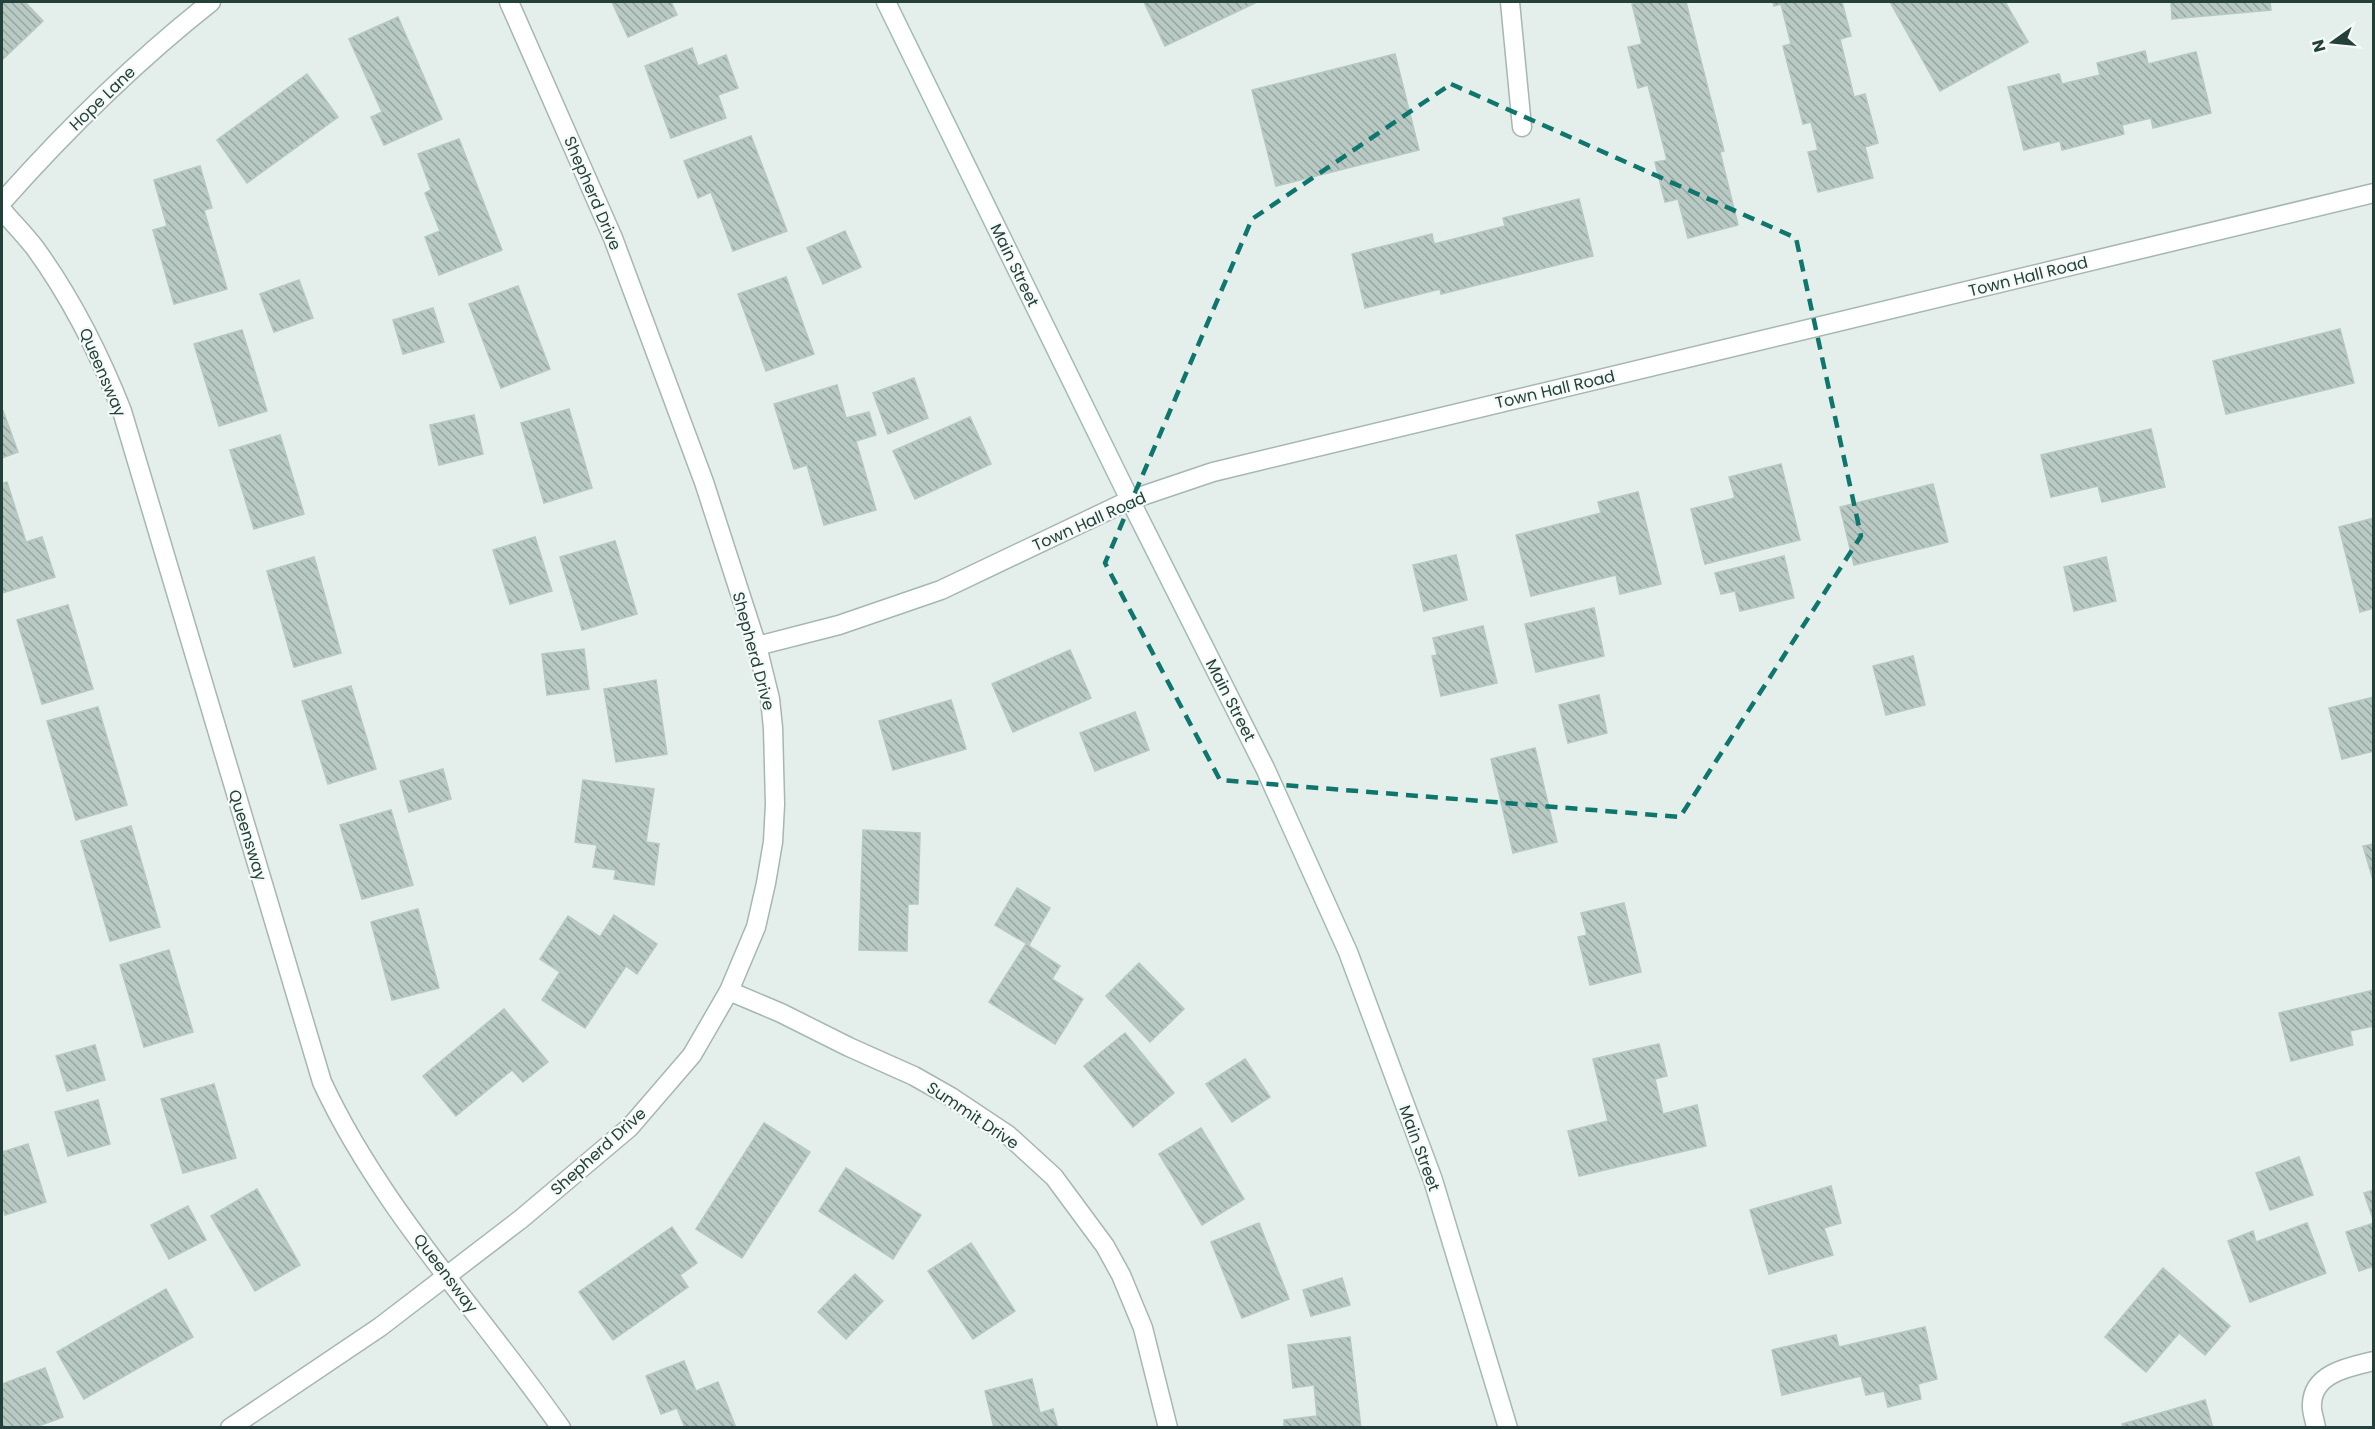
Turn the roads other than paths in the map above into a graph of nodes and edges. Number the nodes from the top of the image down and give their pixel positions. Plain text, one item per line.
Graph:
1 (211, 2) edge
2 (509, 2) edge
3 (886, 2) edge
4 (1509, 2) edge
5 (1522, 127) dead end
6 (2373, 193) edge
7 (2, 202) edge
8 (2, 210) edge
9 (1130, 500) junction
10 (757, 646) junction
11 (729, 991) junction
12 (447, 1276) junction
13 (2373, 1361) edge
14 (230, 1428) edge
15 (561, 1428) edge
16 (1168, 1428) edge
17 (1508, 1428) edge
18 (2316, 1428) edge

1 - 7 street, Hope Lane
2 - 10 street, Shepherd Drive
3 - 9 street, Main Street
4 - 5 street
6 - 9 street, Town Hall Road
8 - 12 street, Queensway
9 - 10 street, Town Hall Road
9 - 17 street, Main Street
10 - 11 street, Shepherd Drive
11 - 12 street, Shepherd Drive
11 - 16 street, Summit Drive
12 - 14 street, Shepherd Drive
12 - 15 street, Queensway
13 - 18 street

